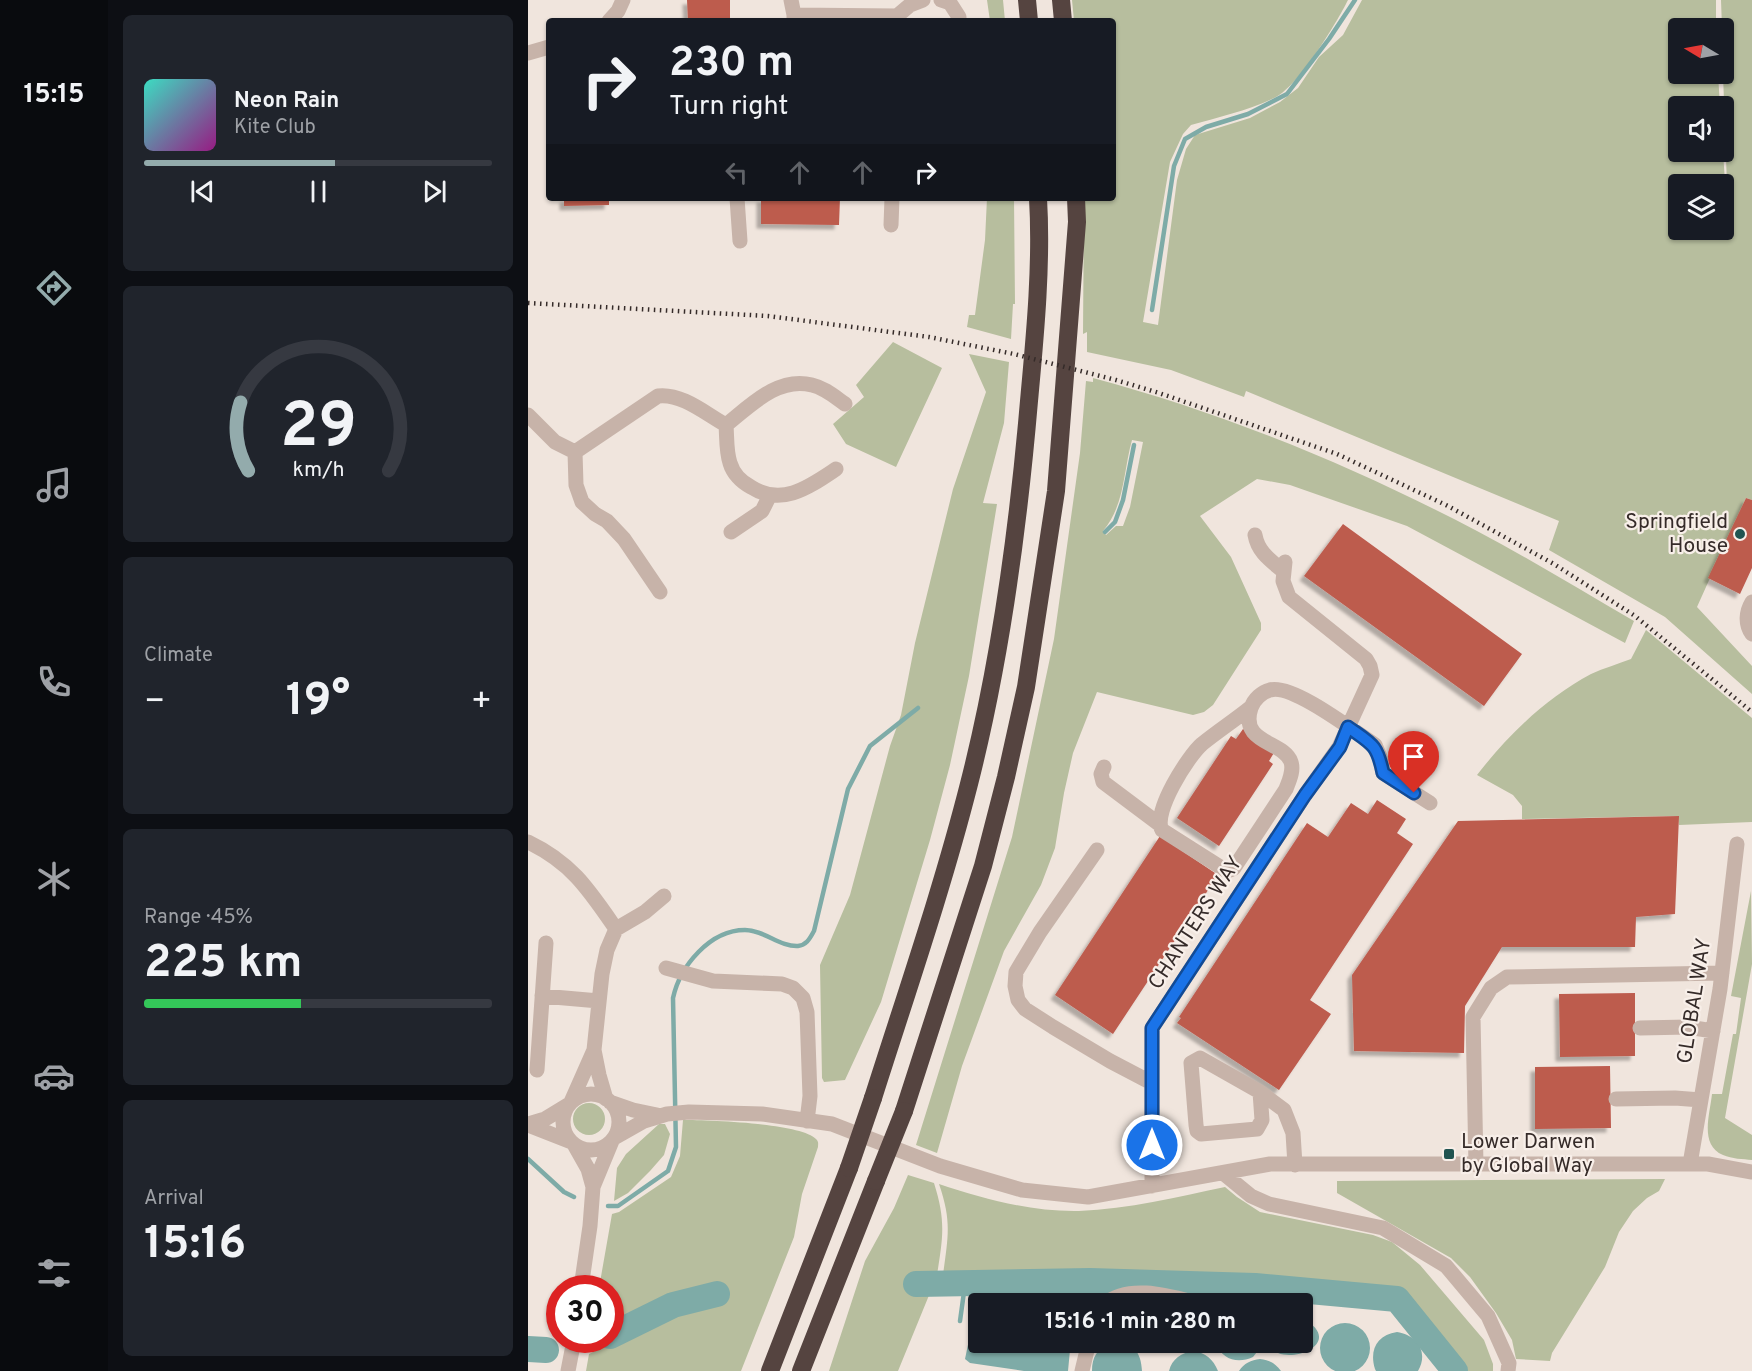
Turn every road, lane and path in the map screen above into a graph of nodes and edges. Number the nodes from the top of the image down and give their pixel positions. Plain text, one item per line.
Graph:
1 (623, 0) edge
2 (923, 0) edge
3 (941, 0) edge
4 (1026, 0) edge
5 (1061, 0) edge
6 (793, 12) edge
7 (612, 18) edge
8 (959, 18) edge
9 (1029, 18) edge
10 (1063, 18) edge
11 (546, 48) edge
12 (528, 53) edge
13 (737, 201) edge
14 (892, 201) edge
15 (1038, 201) edge
16 (1076, 201) edge
17 (891, 225) dead end
18 (740, 240) dead end
19 (845, 404) dead end
20 (528, 415) edge
21 (726, 425) junction
22 (575, 452) junction
23 (836, 469) dead end
24 (770, 495) junction
25 (731, 532) dead end
26 (1255, 535) dead end
27 (660, 592) dead end
28 (1752, 602) edge
29 (1752, 634) edge
30 (1250, 712) junction
31 (1348, 727) junction
32 (1104, 768) dead end
33 (1430, 803) dead end
34 (1159, 824) junction
35 (528, 842) edge
36 (1737, 844) dead end
37 (1097, 850) dead end
38 (664, 896) dead end
39 (616, 929) junction
40 (546, 943) dead end
41 (666, 968) dead end
42 (1722, 973) junction
43 (542, 996) junction
44 (599, 1001) junction
45 (1640, 1028) dead end
46 (1713, 1031) junction
47 (594, 1050) junction
48 (537, 1070) dead end
49 (1152, 1083) junction
50 (1260, 1092) junction
51 (1616, 1099) dead end
52 (608, 1100) junction
53 (1701, 1100) junction
54 (570, 1103) junction
55 (663, 1114) junction
56 (807, 1121) junction
57 (528, 1124) edge
58 (613, 1140) junction
59 (572, 1144) junction
60 (1295, 1164) junction
61 (1690, 1164) junction
62 (1476, 1165) junction
63 (1752, 1172) edge
64 (1223, 1173) junction
65 (1152, 1186) junction
66 (593, 1187) junction
67 (583, 1275) edge
68 (571, 1353) edge
69 (1086, 1353) edge
70 (568, 1371) edge
71 (770, 1371) edge
72 (803, 1371) edge
73 (1082, 1371) edge
74 (1508, 1371) edge

1 - 7 street
2 - 6 street
3 - 8 street
4 - 9 highway
5 - 10 highway
11 - 12 street
13 - 18 street
14 - 17 street
15 - 71 highway, bridge
16 - 72 highway, bridge
19 - 21 street
20 - 22 street
21 - 22 street
21 - 24 street
22 - 27 street
23 - 24 street
24 - 25 street
26 - 31 street, CHANTERS WAY
28 - 29 street
30 - 31 street
30 - 34 street
30 - 34 street
31 - 33 street
31 - 49 street, CHANTERS WAY
32 - 34 street
35 - 39 street
36 - 42 street, GLOBAL WAY
37 - 49 street
38 - 39 street
39 - 44 street
40 - 43 street
41 - 56 street
42 - 46 street, GLOBAL WAY
42 - 62 street
43 - 44 street
43 - 48 street
44 - 47 street
45 - 46 street
46 - 53 street, GLOBAL WAY
47 - 52 street
47 - 54 street
49 - 65 street, CHANTERS WAY
50 - 50 street
50 - 60 street
51 - 53 street
52 - 54 street
52 - 55 street
52 - 58 street
53 - 61 street, GLOBAL WAY
54 - 57 street
54 - 59 street
55 - 56 street
55 - 58 street
56 - 65 street
57 - 59 street
58 - 59 street
58 - 66 street
59 - 66 street
60 - 62 street
60 - 64 street
61 - 62 street
61 - 63 street
64 - 65 street
64 - 74 street
66 - 67 street
68 - 70 street
69 - 73 street

